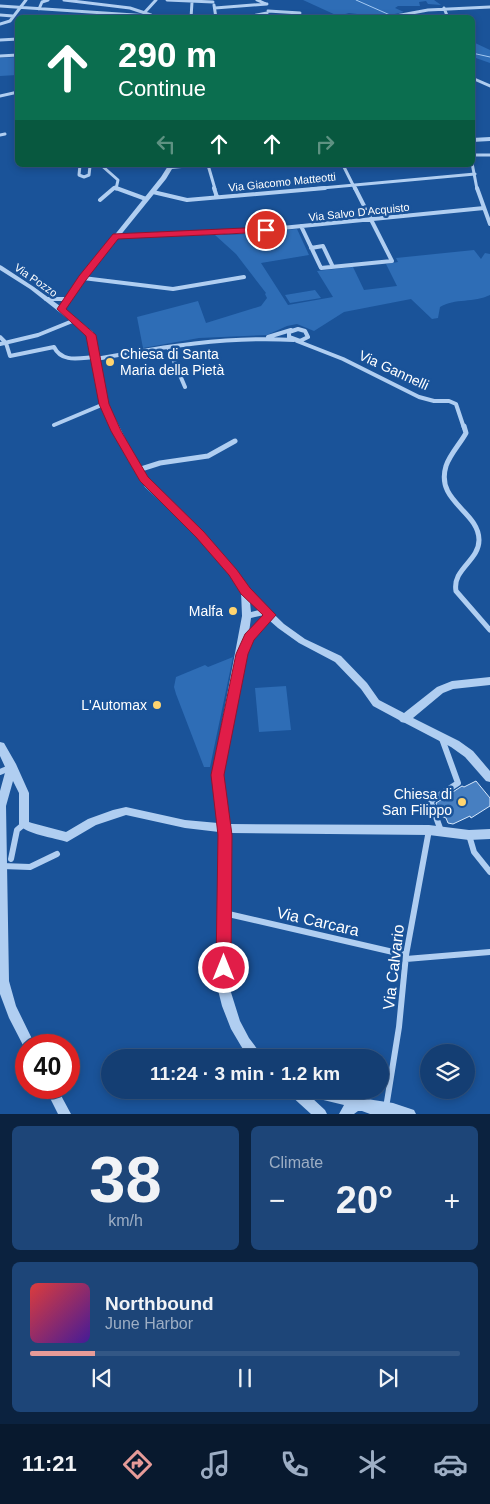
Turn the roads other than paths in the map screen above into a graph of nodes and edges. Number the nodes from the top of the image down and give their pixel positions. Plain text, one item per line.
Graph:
1 (26, 0) edge
2 (48, 0) edge
3 (64, 0) edge
4 (156, 0) edge
5 (167, 0) edge
6 (257, 0) edge
7 (213, 1) edge
8 (192, 2) junction
9 (267, 4) junction
10 (0, 6) edge
11 (19, 7) junction
12 (490, 7) edge
13 (39, 8) junction
14 (216, 8) junction
15 (444, 8) junction
16 (145, 12) junction
17 (268, 12) junction
18 (0, 15) edge
19 (140, 15) edge
20 (152, 15) edge
21 (191, 15) edge
22 (216, 15) edge
23 (255, 15) edge
24 (266, 15) edge
25 (295, 15) edge
26 (395, 15) edge
27 (447, 15) edge
28 (13, 16) junction
29 (0, 24) edge
30 (15, 39) edge
31 (0, 40) edge
32 (15, 55) edge
33 (0, 56) edge
34 (475, 79) edge
35 (490, 86) edge
36 (15, 93) edge
37 (0, 96) edge
38 (490, 139) edge
39 (475, 140) edge
40 (475, 155) edge
41 (490, 155) edge
42 (80, 167) edge
43 (90, 167) edge
44 (104, 167) edge
45 (170, 167) edge
46 (209, 167) edge
47 (345, 167) edge
48 (473, 167) edge
49 (475, 174) junction
50 (353, 184) junction
51 (115, 187) junction
52 (153, 192) junction
53 (217, 197) junction
54 (146, 199) junction
55 (100, 200) dead end
56 (484, 208) junction
57 (370, 219) junction
58 (490, 224) edge
59 (301, 226) junction
60 (116, 236) junction
61 (311, 248) junction
62 (0, 267) edge
63 (333, 267) junction
64 (244, 277) dead end
65 (83, 278) junction
66 (46, 299) junction
67 (69, 299) junction
68 (61, 309) junction
69 (75, 320) junction
70 (294, 329) junction
71 (309, 335) junction
72 (0, 337) edge
73 (250, 339) junction
74 (295, 340) junction
75 (6, 343) junction
76 (0, 344) edge
77 (168, 347) junction
78 (326, 352) junction
79 (96, 358) junction
80 (185, 387) dead end
81 (104, 404) junction
82 (54, 425) dead end
83 (235, 441) dead end
84 (138, 470) junction
85 (246, 591) junction
86 (268, 613) junction
87 (248, 616) junction
88 (490, 630) edge
89 (242, 654) junction
90 (490, 681) edge
91 (404, 719) junction
92 (437, 734) junction
93 (0, 746) edge
94 (12, 767) junction
95 (0, 772) edge
96 (490, 778) edge
97 (0, 800) edge
98 (0, 808) edge
99 (24, 824) junction
100 (224, 828) junction
101 (429, 830) junction
102 (442, 832) junction
103 (490, 834) edge
104 (469, 835) junction
105 (57, 854) dead end
106 (3, 867) edge
107 (490, 872) edge
108 (224, 913) junction
109 (490, 952) edge
110 (406, 957) junction
111 (24, 1034) edge
112 (251, 1049) edge
113 (57, 1099) edge
114 (303, 1099) edge
115 (342, 1099) edge
116 (366, 1105) junction
117 (383, 1112) edge
118 (65, 1114) edge
119 (320, 1114) edge
120 (344, 1114) edge
121 (410, 1114) edge

1 - 11 street
2 - 13 street
3 - 16 street
4 - 16 street
5 - 8 street
6 - 9 street
7 - 8 street
7 - 14 street
8 - 21 street
9 - 14 street
9 - 17 street
10 - 11 street
11 - 13 street
11 - 28 street
12 - 15 street
13 - 19 street
14 - 22 street
15 - 26 street
15 - 27 street
16 - 20 street
17 - 23 street
17 - 24 street
17 - 25 street
18 - 28 street
28 - 29 street
30 - 31 street
32 - 33 street
34 - 35 street
36 - 37 street
38 - 39 street
40 - 41 street
42 - 43 street
44 - 51 street
45 - 52 street
46 - 53 street
47 - 50 street
48 - 49 street
49 - 50 street, Via Giacomo Matteotti
49 - 56 street
50 - 53 street, Via Giacomo Matteotti
50 - 57 street
51 - 54 street
51 - 55 street
52 - 53 street, Via Giacomo Matteotti
52 - 54 street
54 - 60 street
56 - 57 street, Via Salvo D'Acquisto
56 - 58 street
57 - 59 street, Via Salvo D'Acquisto
57 - 63 street
59 - 60 street, Via Salvo D'Acquisto
59 - 61 street
60 - 65 street
61 - 63 street
61 - 63 street
62 - 66 street, Via Pozzo
64 - 65 street
65 - 67 street
66 - 67 street
66 - 68 street, Via Pozzo
67 - 68 street
68 - 69 street, Via Pozzo
69 - 75 street
69 - 79 street, Via Pozzo
70 - 71 street
70 - 73 street, Via Gannelli
70 - 74 street
71 - 74 street
71 - 78 street, Via Gannelli
72 - 75 street
73 - 74 street, Via Gannelli
73 - 77 street, Via Gannelli
74 - 78 street, Via Gannelli
75 - 76 street
75 - 79 street, Via Gannelli
77 - 79 street, Via Gannelli
77 - 80 street
78 - 88 street, Via Gannelli
79 - 81 street, Via Pozzo
81 - 82 street
81 - 84 street, Via Pozzo
83 - 84 street
84 - 85 street, Via Pozzo
85 - 86 street, Via Pozzo
85 - 87 street
86 - 87 street
86 - 89 street
86 - 91 street, Via Pozzo
87 - 89 street
89 - 100 street
90 - 91 street
91 - 92 street, Via Pozzo
92 - 96 street, Via Pozzo
92 - 102 street
93 - 94 street
94 - 95 street
94 - 98 street
94 - 99 street
97 - 98 street
98 - 106 street
99 - 100 street
99 - 106 street
100 - 101 street
100 - 108 street
101 - 102 street
101 - 110 street, Via Calvario
102 - 104 street
103 - 104 street
104 - 107 street
105 - 106 street
106 - 111 street
108 - 110 street, Via Carcara
108 - 112 street
109 - 110 street, Via Carcara
110 - 117 street, Via Calvario
113 - 118 street
114 - 119 street
115 - 116 street
116 - 117 street
116 - 120 street
117 - 121 street

